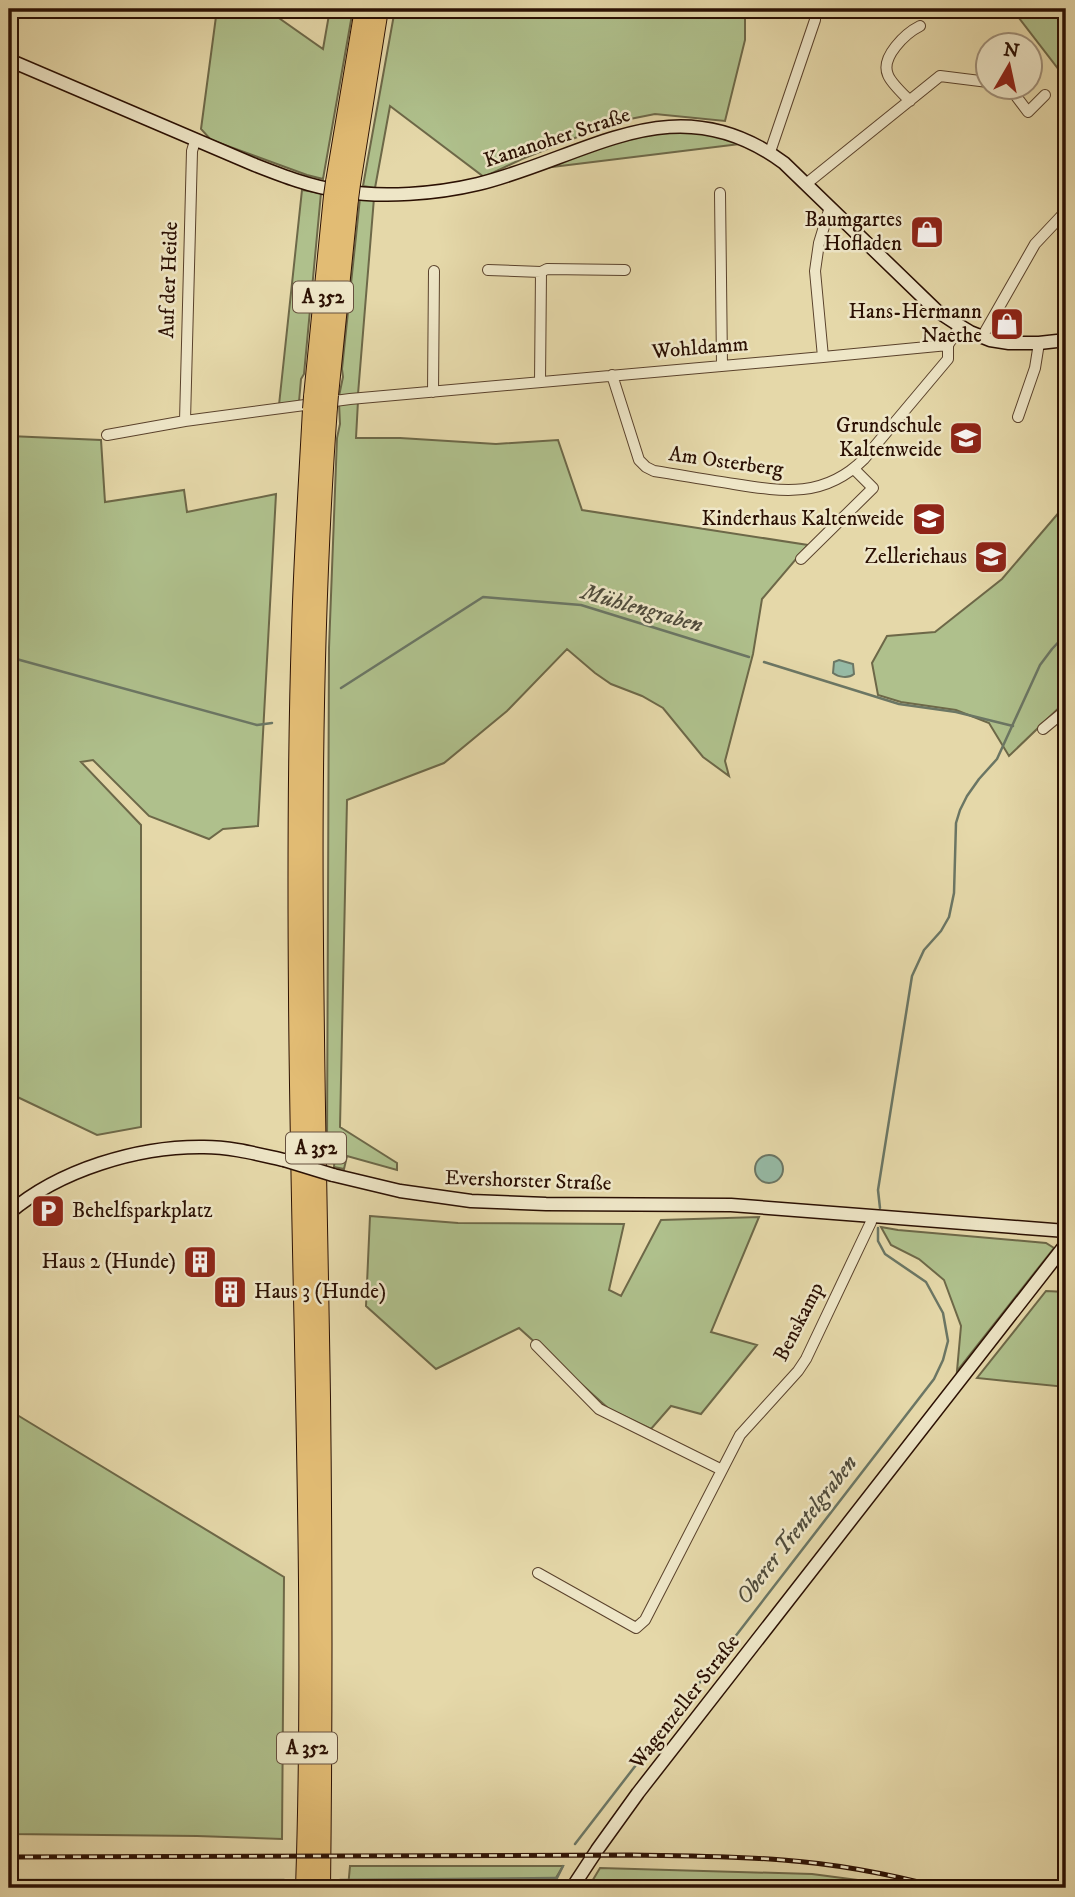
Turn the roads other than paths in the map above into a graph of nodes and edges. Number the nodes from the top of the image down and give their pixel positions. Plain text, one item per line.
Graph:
1 (364, 9) edge
2 (379, 9) edge
3 (815, 9) edge
4 (920, 26) dead end
5 (9, 60) edge
6 (974, 80) edge
7 (910, 101) junction
8 (1020, 102) edge
9 (1038, 102) edge
10 (195, 141) junction
11 (770, 152) junction
12 (806, 184) junction
13 (342, 190) junction
14 (720, 193) dead end
15 (830, 207) junction
16 (1066, 211) edge
17 (488, 270) dead end
18 (625, 270) dead end
19 (434, 271) dead end
20 (541, 272) junction
21 (960, 326) junction
22 (982, 337) junction
23 (1066, 340) edge
24 (1039, 343) junction
25 (948, 345) junction
26 (822, 357) junction
27 (722, 365) junction
28 (612, 375) junction
29 (540, 382) junction
30 (433, 392) junction
31 (320, 402) junction
32 (1018, 417) dead end
33 (185, 421) junction
34 (107, 435) dead end
35 (854, 470) junction
36 (801, 559) dead end
37 (1066, 710) edge
38 (1043, 729) dead end
39 (9, 1213) edge
40 (871, 1216) junction
41 (1066, 1231) edge
42 (1066, 1244) edge
43 (536, 1345) dead end
44 (722, 1470) junction
45 (538, 1573) dead end
46 (302, 1888) edge
47 (320, 1888) edge
48 (572, 1888) edge

1 - 13 highway, A 352
2 - 13 highway, A 352
3 - 11 street
4 - 7 street
5 - 10 street, Kananoher Straße
6 - 7 street
7 - 12 street
8 - 9 street
10 - 11 street, Kananoher Straße
10 - 33 street, Auf der Heide
11 - 12 street, Kananoher Straße
12 - 15 street, Kananoher Straße
13 - 31 highway, A 352
14 - 27 street
15 - 21 street, Kananoher Straße
15 - 26 street
16 - 22 street
17 - 20 street
18 - 20 street
19 - 30 street
20 - 29 street
21 - 22 street, Kananoher Straße
21 - 25 street
22 - 24 street, Kananoher Straße
23 - 24 street, Kananoher Straße
24 - 32 street
25 - 26 street, Wohldamm
25 - 35 street, Am Osterberg
26 - 27 street, Wohldamm
27 - 28 street, Wohldamm
28 - 29 street, Wohldamm
28 - 35 street, Am Osterberg
29 - 30 street, Wohldamm
30 - 33 street, Wohldamm
31 - 46 highway, A 352
31 - 47 highway, A 352
33 - 34 street, Wohldamm
35 - 36 street
37 - 38 street
39 - 40 street, Evershorster Straße, bridge
40 - 41 street, Evershorster Straße
40 - 44 street, Benskamp
42 - 48 street, Wagenzeller Straße
43 - 44 street
44 - 45 street, Benskamp

